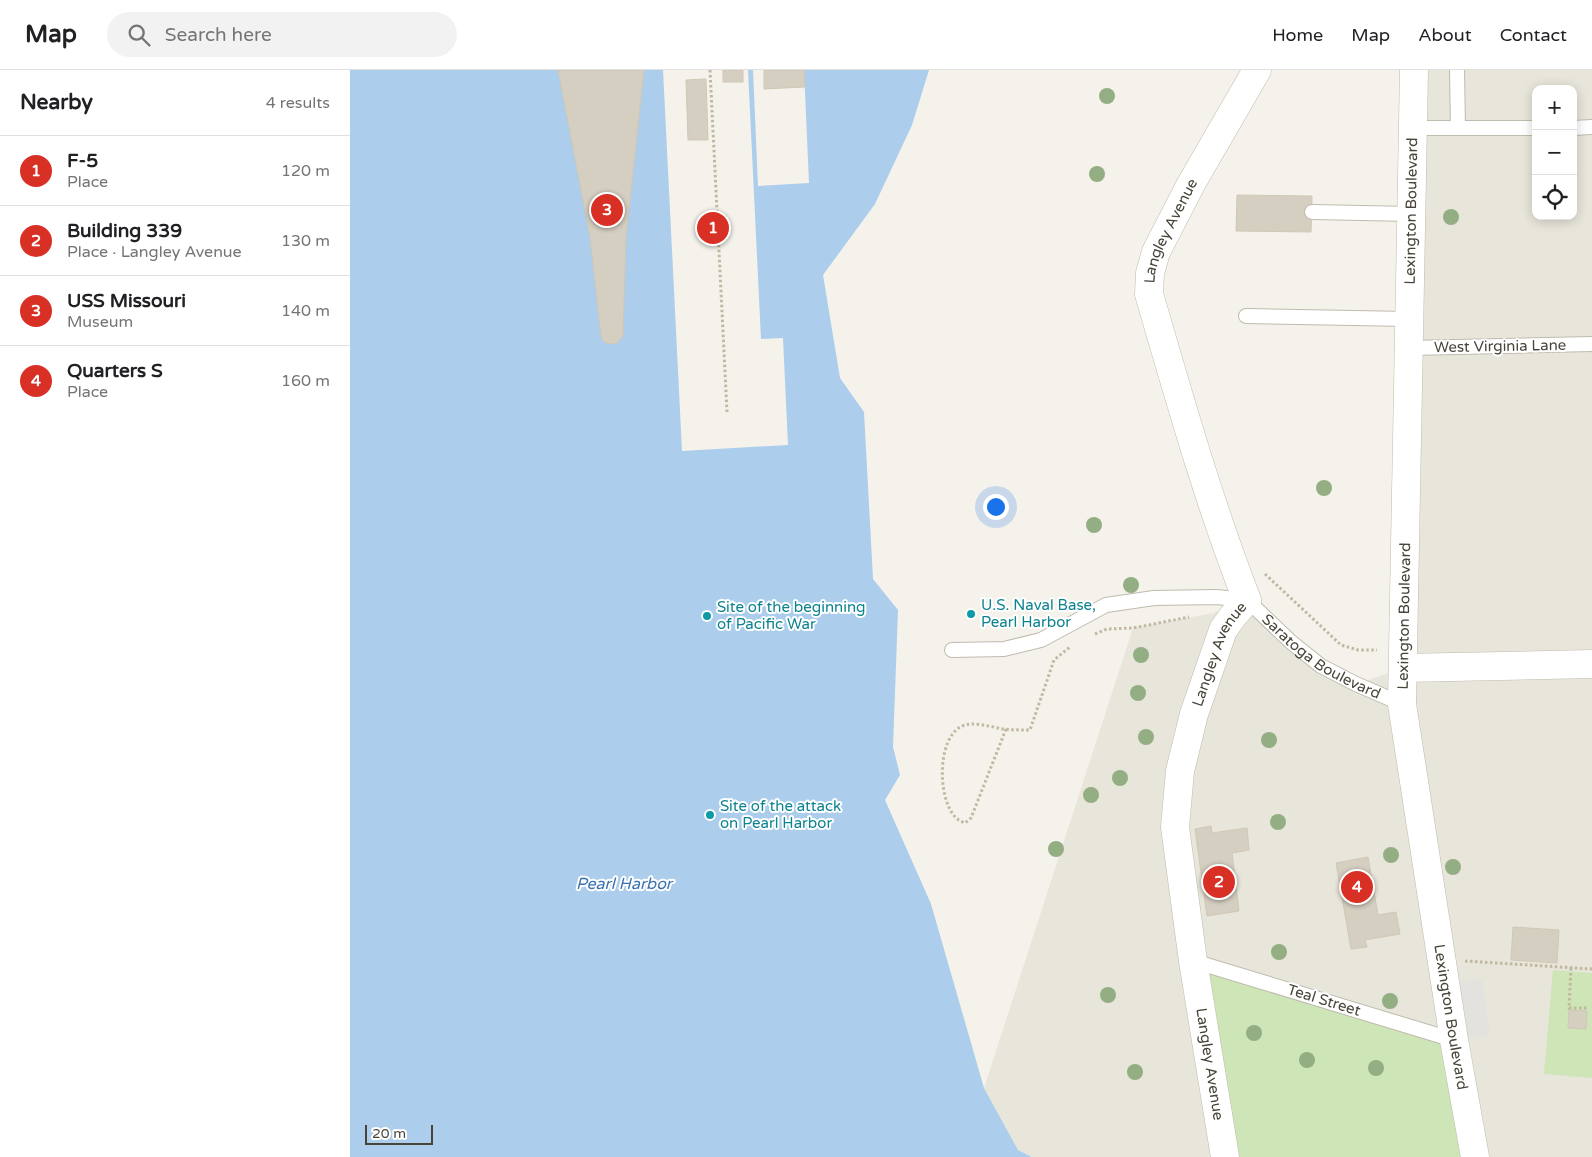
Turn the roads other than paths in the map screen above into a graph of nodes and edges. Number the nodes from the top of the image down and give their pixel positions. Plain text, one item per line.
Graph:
1 (1258, 70) edge
2 (1414, 70) edge
3 (1457, 70) edge
4 (1592, 127) edge
5 (1413, 128) junction
6 (1458, 128) junction
7 (1532, 128) edge
8 (1577, 128) edge
9 (1312, 212) dead end
10 (1411, 214) junction
11 (1246, 316) dead end
12 (1409, 319) junction
13 (1592, 344) edge
14 (1409, 348) junction
15 (1247, 600) junction
16 (952, 650) dead end
17 (1592, 664) edge
18 (1403, 668) junction
19 (1402, 704) junction
20 (1193, 961) junction
21 (1454, 1040) junction
22 (1225, 1157) edge
23 (1475, 1157) edge

1 - 15 street, Langley Avenue
2 - 5 street, Lexington Boulevard
3 - 6 lane
4 - 8 lane
5 - 6 lane
5 - 10 street, Lexington Boulevard
6 - 7 lane
9 - 10 lane
10 - 12 street, Lexington Boulevard
11 - 12 lane
12 - 14 street, Lexington Boulevard
13 - 14 lane, West Virginia Lane
14 - 18 street, Lexington Boulevard
15 - 16 lane
15 - 19 lane, Saratoga Boulevard
15 - 20 street, Langley Avenue
17 - 18 street
18 - 19 street, Lexington Boulevard
19 - 21 street, Lexington Boulevard
20 - 21 lane, Teal Street
20 - 22 street, Langley Avenue
21 - 23 street, Lexington Boulevard

